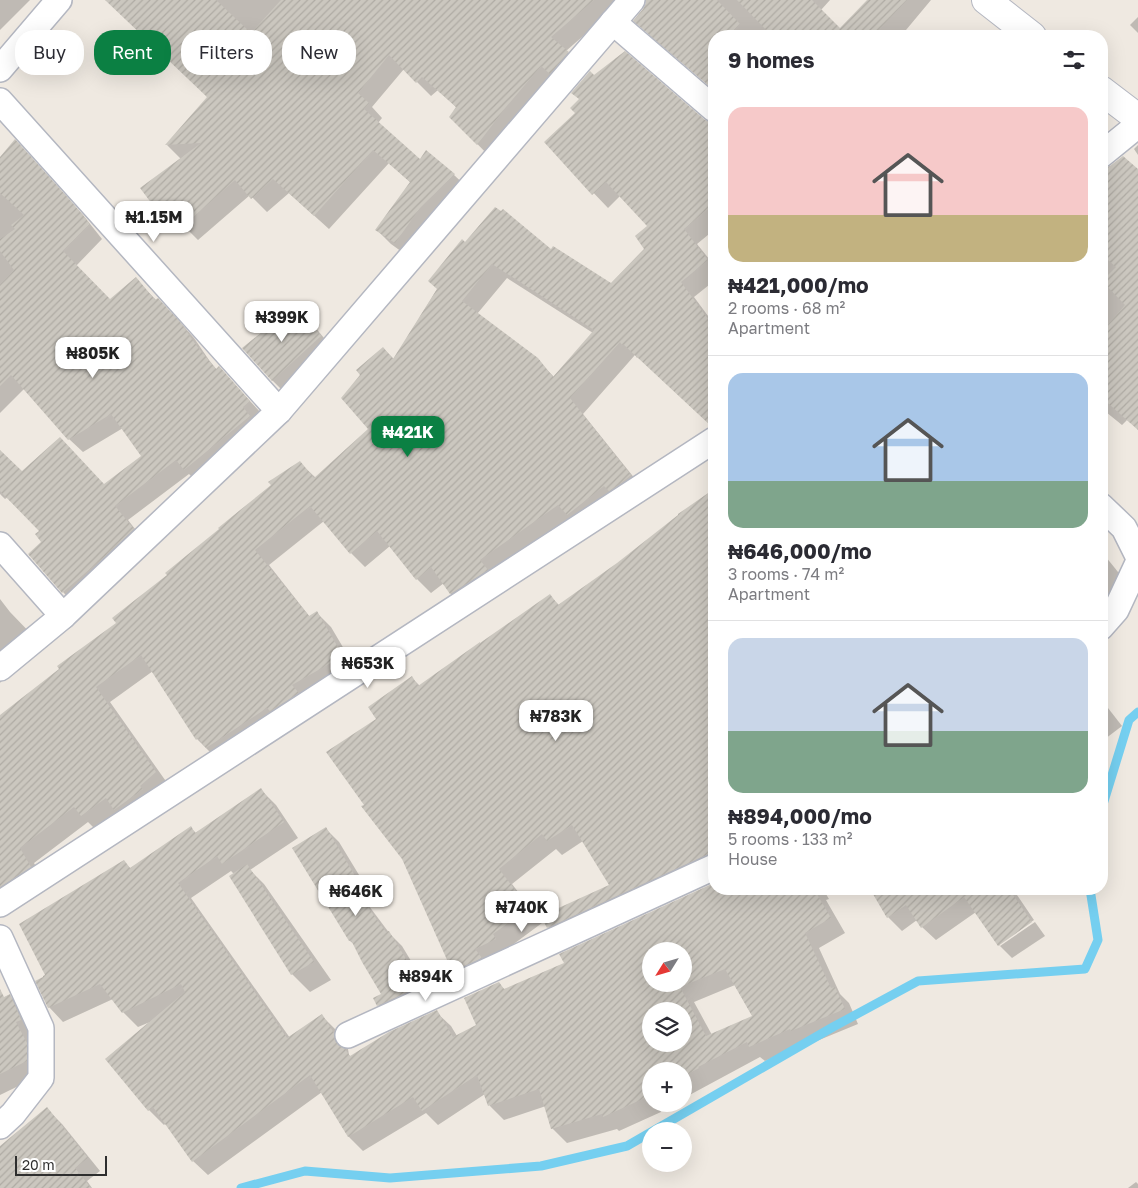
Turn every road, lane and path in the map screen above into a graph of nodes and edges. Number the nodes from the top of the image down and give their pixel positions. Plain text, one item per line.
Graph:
1 (59, 0) edge
2 (632, 0) edge
3 (986, 0) edge
4 (613, 22) junction
5 (1024, 30) edge
6 (0, 69) edge
7 (1108, 95) edge
8 (0, 101) edge
9 (708, 104) edge
10 (1138, 118) edge
11 (1138, 125) edge
12 (1108, 149) edge
13 (279, 411) junction
14 (708, 444) edge
15 (1108, 513) edge
16 (0, 545) edge
17 (1138, 556) edge
18 (1138, 563) edge
19 (63, 616) junction
20 (1108, 619) edge
21 (0, 668) edge
22 (708, 870) edge
23 (0, 904) edge
24 (0, 938) edge
25 (348, 1035) dead end
26 (0, 1126) edge

1 - 6 street
2 - 4 street
3 - 5 street
4 - 9 street
4 - 13 street
7 - 10 street
8 - 13 street
11 - 12 street
13 - 19 street
14 - 23 street
15 - 17 street
16 - 19 street
18 - 20 street
19 - 21 street
22 - 25 street
24 - 26 street

